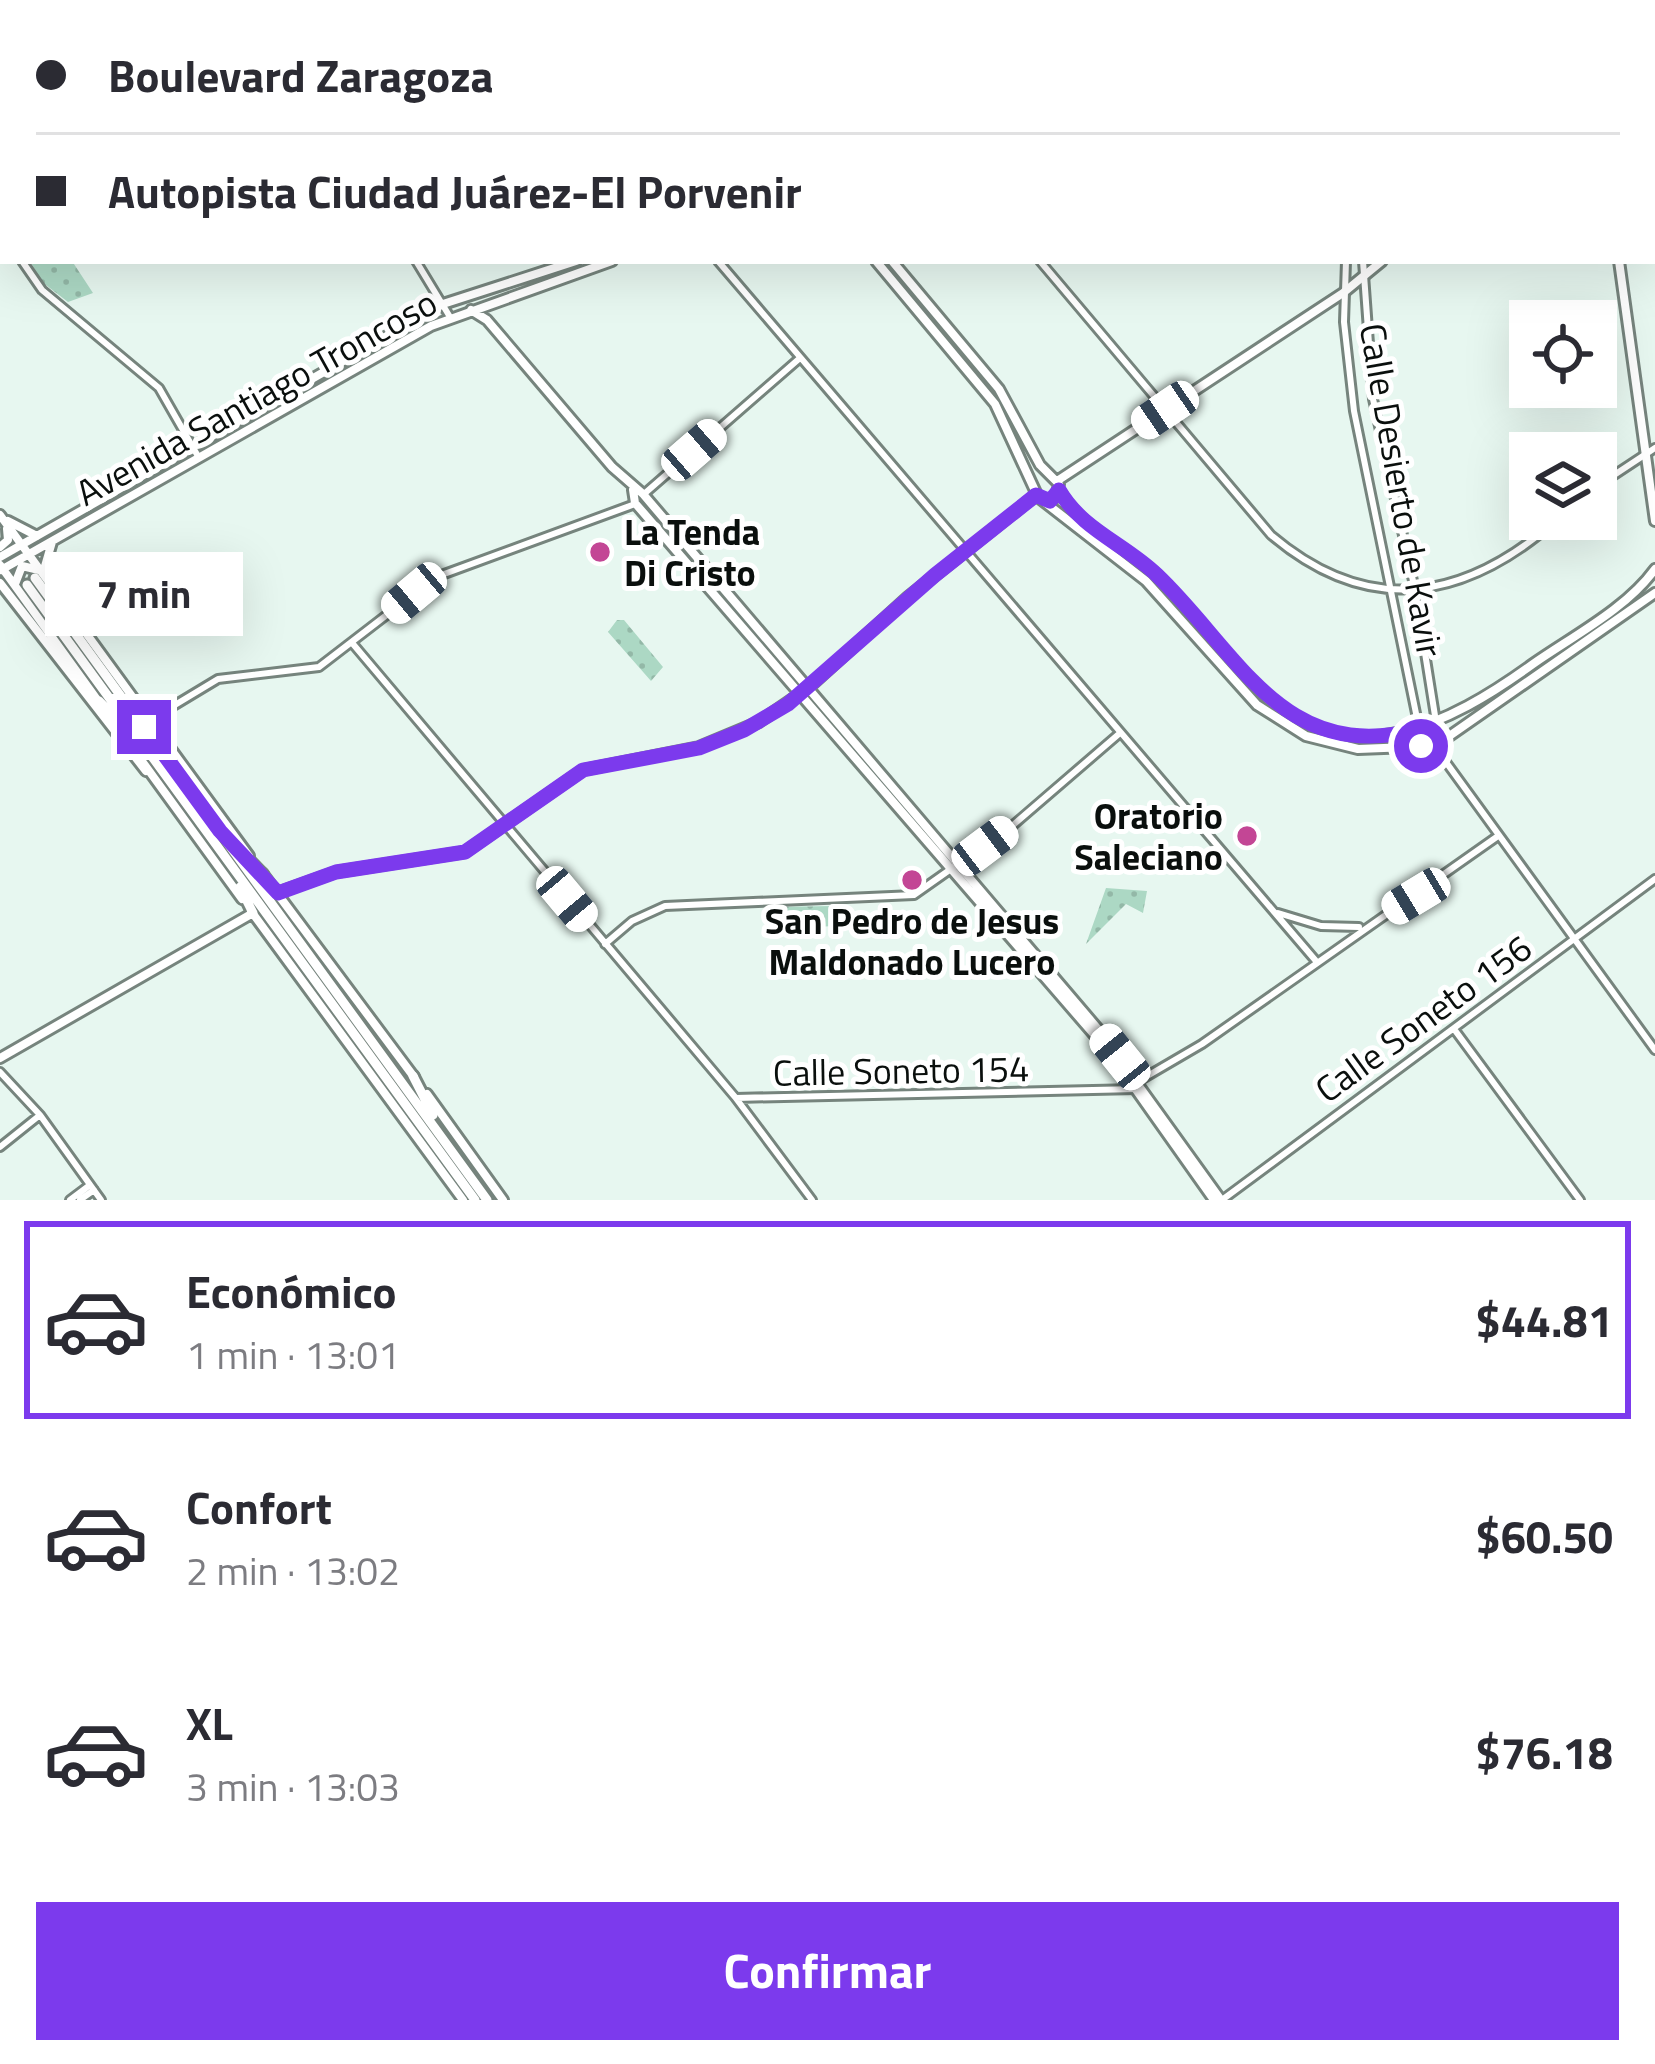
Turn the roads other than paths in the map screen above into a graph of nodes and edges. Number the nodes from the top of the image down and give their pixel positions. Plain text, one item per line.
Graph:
1 (24, 264) edge
2 (418, 264) edge
3 (566, 264) edge
4 (603, 264) edge
5 (721, 264) edge
6 (879, 264) edge
7 (895, 264) edge
8 (1043, 264) edge
9 (1346, 264) edge
10 (1363, 264) edge
11 (1378, 264) edge
12 (1620, 264) edge
13 (1363, 277) junction
14 (480, 291) junction
15 (1342, 293) junction
16 (442, 304) junction
17 (484, 306) junction
18 (471, 310) junction
19 (450, 317) junction
20 (488, 320) junction
21 (800, 358) junction
22 (316, 376) junction
23 (323, 387) junction
24 (1165, 410) junction
25 (191, 447) junction
26 (1651, 451) edge
27 (199, 458) junction
28 (1617, 473) edge
29 (1056, 482) junction
30 (632, 490) junction
31 (1035, 493) junction
32 (643, 494) junction
33 (1046, 501) junction
34 (635, 503) junction
35 (3, 519) edge
36 (1655, 521) edge
37 (38, 536) junction
38 (1529, 540) edge
39 (52, 542) junction
40 (22, 545) junction
41 (0, 547) edge
42 (964, 551) junction
43 (29, 554) junction
44 (1, 566) edge
45 (1653, 572) edge
46 (33, 579) junction
47 (0, 584) edge
48 (1393, 590) junction
49 (1415, 590) junction
50 (1655, 591) edge
51 (38, 619) junction
52 (353, 644) junction
53 (66, 671) junction
54 (805, 690) junction
55 (99, 701) junction
56 (150, 720) junction
57 (1437, 722) junction
58 (1419, 728) junction
59 (1120, 734) junction
60 (1443, 739) junction
61 (147, 748) junction
62 (1433, 748) junction
63 (171, 764) junction
64 (154, 776) junction
65 (504, 826) junction
66 (220, 831) junction
67 (1498, 836) junction
68 (216, 846) junction
69 (955, 868) junction
70 (263, 875) junction
71 (1655, 879) edge
72 (278, 893) junction
73 (1275, 912) junction
74 (253, 913) junction
75 (1362, 927) junction
76 (1574, 939) junction
77 (605, 944) junction
78 (1316, 961) junction
79 (1454, 1030) junction
80 (1655, 1050) edge
81 (0, 1058) edge
82 (0, 1072) edge
83 (412, 1076) junction
84 (1137, 1087) junction
85 (735, 1097) junction
86 (40, 1115) junction
87 (446, 1141) junction
88 (0, 1147) edge
89 (92, 1188) junction
90 (70, 1200) edge
91 (80, 1200) edge
92 (101, 1200) edge
93 (463, 1200) edge
94 (475, 1200) edge
95 (487, 1200) edge
96 (503, 1200) edge
97 (812, 1200) edge
98 (1219, 1200) edge
99 (1580, 1200) edge

1 - 25 street
2 - 16 street
3 - 14 main road, Avenida Santiago Troncoso
4 - 17 main road, Avenida Santiago Troncoso
5 - 21 street
6 - 31 main road
7 - 29 main road
8 - 24 street
9 - 15 street, Calle Desierto de Kavir
10 - 13 street, Calle Desierto de Kavir
11 - 13 main road
12 - 26 main road
13 - 15 main road
13 - 49 street, Calle Desierto de Kavir
14 - 16 main road, Avenida Santiago Troncoso
14 - 17 main road
15 - 24 main road
15 - 48 street, Calle Desierto de Kavir
16 - 19 street
16 - 22 main road, Avenida Santiago Troncoso
17 - 18 main road, Avenida Santiago Troncoso
17 - 20 main road
18 - 19 main road, Avenida Santiago Troncoso
18 - 20 main road
19 - 23 main road, Avenida Santiago Troncoso
20 - 30 main road
21 - 32 street
21 - 42 street
22 - 23 main road
22 - 25 main road, Avenida Santiago Troncoso
23 - 27 main road, Avenida Santiago Troncoso
24 - 29 main road
24 - 48 street
25 - 27 street
25 - 37 main road, Avenida Santiago Troncoso
26 - 28 street
26 - 36 main road
27 - 39 main road, Avenida Santiago Troncoso
29 - 31 main road
29 - 33 main road
29 - 58 main road
30 - 32 main road
30 - 34 main road
31 - 33 main road
31 - 42 main road
32 - 34 street
32 - 54 main road
33 - 62 main road
34 - 52 street
34 - 54 main road
35 - 37 main road
35 - 40 main road
35 - 41 main road
37 - 40 main road, Avenida Santiago Troncoso
38 - 49 street
39 - 43 main road, Avenida Santiago Troncoso
39 - 46 main road
40 - 43 main road
40 - 44 main road, Avenida Santiago Troncoso
42 - 54 main road
42 - 59 street
43 - 44 main road, Avenida Santiago Troncoso
43 - 46 main road
44 - 46 main road
45 - 50 main road
45 - 57 main road
46 - 51 main road
46 - 56 main road
46 - 61 highway
46 - 63 highway
47 - 53 main road
48 - 49 street
48 - 58 street, Calle Desierto de Kavir
49 - 57 street, Calle Desierto de Kavir
50 - 60 main road
51 - 53 main road
51 - 55 main road
52 - 56 street
52 - 65 street
53 - 64 main road
54 - 65 main road
54 - 69 main road
55 - 61 highway
55 - 64 main road
56 - 63 highway
56 - 70 main road
57 - 58 main road
57 - 60 main road
58 - 62 main road
59 - 69 street
59 - 73 street
60 - 62 main road
61 - 68 highway
62 - 67 street
63 - 66 highway
64 - 74 main road
65 - 72 main road
65 - 77 street
66 - 70 highway
66 - 87 highway
67 - 75 street, Calle Soneto 154
67 - 76 street
68 - 74 highway
68 - 94 highway
69 - 77 street
69 - 84 main road
70 - 72 main road
71 - 76 street, Calle Soneto 156
72 - 83 main road
73 - 75 street
73 - 78 street
74 - 81 main road
74 - 93 main road
75 - 78 street, Calle Soneto 154
76 - 79 street, Calle Soneto 156
76 - 80 street
77 - 85 street
78 - 84 street, Calle Soneto 154
79 - 98 street, Calle Soneto 156
79 - 99 street
82 - 86 street
83 - 87 highway
83 - 96 main road
84 - 85 street, Calle Soneto 154
84 - 98 main road
85 - 97 street
86 - 88 street
86 - 89 street
87 - 95 highway
89 - 90 street
89 - 91 street
89 - 92 street

